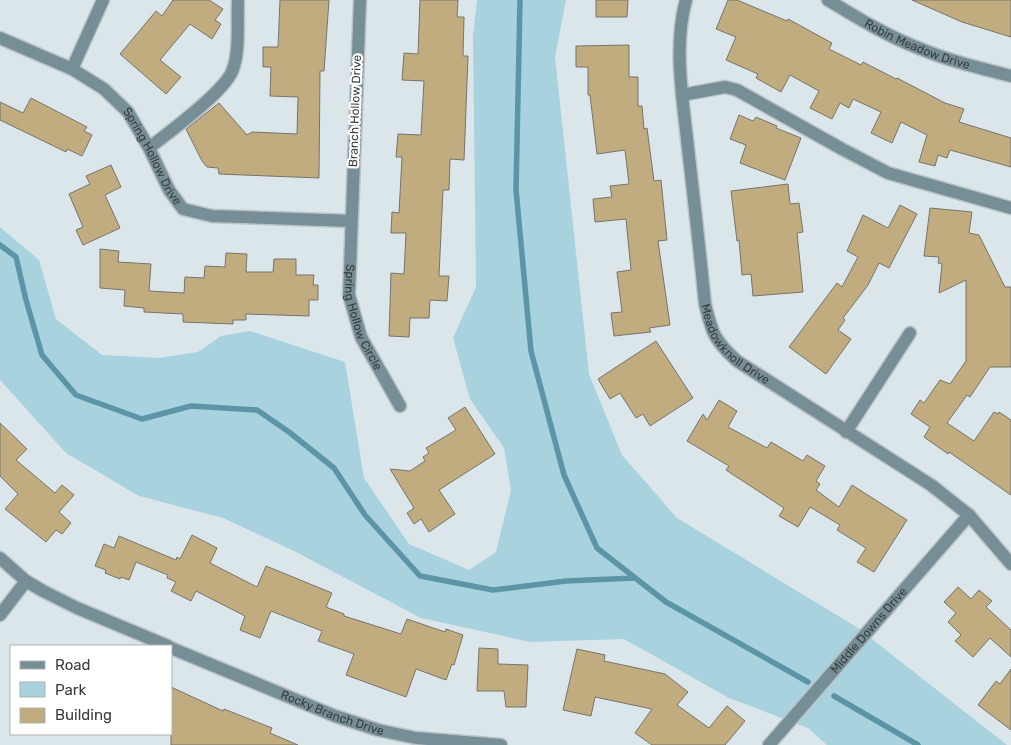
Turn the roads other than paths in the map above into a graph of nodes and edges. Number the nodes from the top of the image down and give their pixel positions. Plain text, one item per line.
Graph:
1 (103, 0) edge
2 (238, 0) edge
3 (360, 0) edge
4 (686, 0) edge
5 (828, 0) edge
6 (0, 38) edge
7 (72, 69) junction
8 (1011, 76) edge
9 (682, 95) junction
10 (149, 148) junction
11 (1011, 208) edge
12 (350, 221) junction
13 (910, 333) dead end
14 (400, 406) dead end
15 (846, 432) junction
16 (969, 515) junction
17 (0, 558) edge
18 (1011, 564) edge
19 (26, 581) junction
20 (0, 615) edge
21 (165, 645) edge
22 (172, 648) edge
23 (501, 745) edge
24 (769, 745) edge

1 - 7 street
2 - 10 street
3 - 12 street, Branch Hollow Drive
4 - 9 street, Meadowknoll Drive
5 - 8 street, Robin Meadow Drive
6 - 7 street, Spring Hollow Drive
7 - 10 street, Spring Hollow Drive
9 - 11 street
9 - 15 street, Meadowknoll Drive
10 - 12 street, Spring Hollow Drive
12 - 14 street, Spring Hollow Circle
13 - 15 street
15 - 16 street, Meadowknoll Drive
16 - 18 street, Meadowknoll Drive
16 - 24 street, Middle Downs Drive
17 - 19 street, Rocky Branch Drive
19 - 20 street
19 - 21 street, Rocky Branch Drive
22 - 23 street, Rocky Branch Drive

